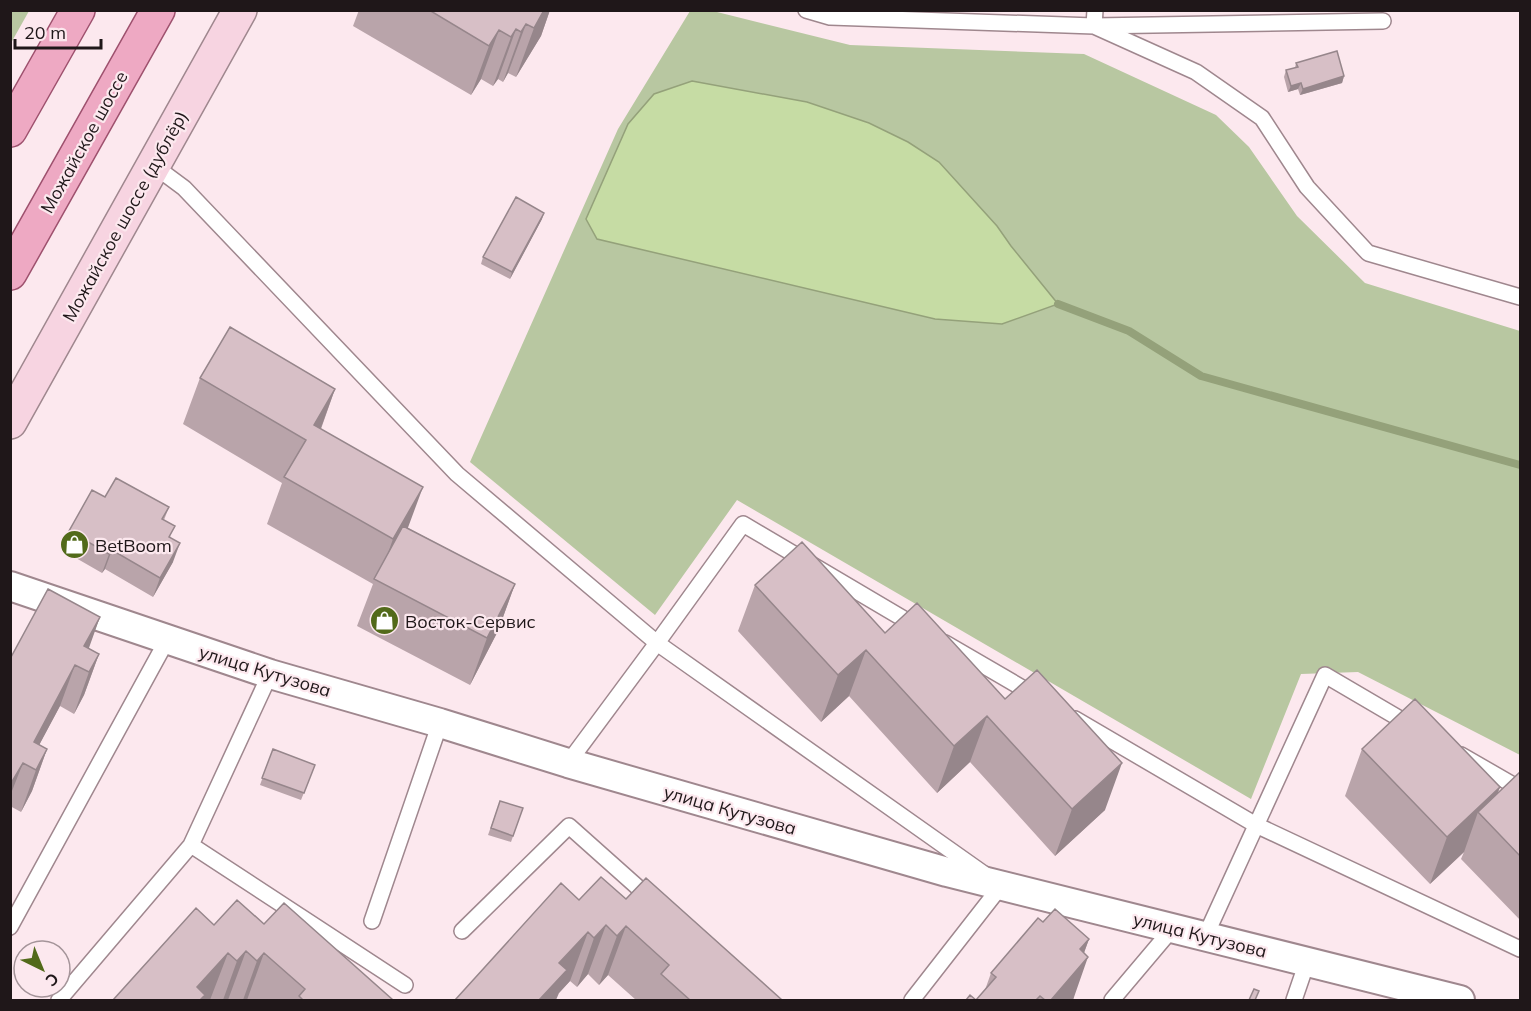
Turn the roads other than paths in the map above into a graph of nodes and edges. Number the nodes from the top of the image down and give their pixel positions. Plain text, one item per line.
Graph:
1 (78, 10) edge
2 (158, 10) edge
3 (240, 10) edge
4 (806, 10) edge
5 (830, 14) edge
6 (1095, 18) edge
7 (1383, 21) dead end
8 (10, 130) edge
9 (153, 165) junction
10 (10, 273) edge
11 (1521, 297) edge
12 (10, 422) edge
13 (10, 586) edge
14 (167, 639) junction
15 (657, 643) junction
16 (270, 674) junction
17 (440, 723) junction
18 (1428, 735) edge
19 (1448, 747) edge
20 (568, 763) junction
21 (1521, 789) edge
22 (1256, 825) junction
23 (190, 845) junction
24 (1001, 886) junction
25 (664, 910) edge
26 (372, 921) dead end
27 (10, 927) edge
28 (1172, 929) junction
29 (462, 931) dead end
30 (1205, 937) junction
31 (1521, 949) edge
32 (1307, 962) junction
33 (405, 985) dead end
34 (59, 1000) edge
35 (912, 1000) edge
36 (1112, 1000) edge
37 (1294, 1000) edge
38 (1460, 1000) edge

1 - 8 main road
2 - 10 main road, Можайское шоссе
3 - 9 main road, Можайское шоссе (дублёр)
4 - 5 lane
5 - 6 lane
6 - 7 lane
6 - 11 lane
9 - 12 main road, Можайское шоссе (дублёр)
9 - 15 lane
13 - 14 street, улица Кутузова
14 - 16 street, улица Кутузова
14 - 27 lane
15 - 20 lane
15 - 22 lane
15 - 24 lane
16 - 17 street, улица Кутузова
16 - 23 lane
17 - 20 street, улица Кутузова
17 - 26 lane
18 - 22 lane
19 - 21 lane
20 - 24 street, улица Кутузова
22 - 30 lane
22 - 31 lane
23 - 33 lane
23 - 34 lane
24 - 28 street, улица Кутузова
24 - 35 lane
25 - 29 lane
28 - 30 street, улица Кутузова
28 - 36 lane
30 - 32 street, улица Кутузова
32 - 37 lane
32 - 38 street, улица Кутузова

